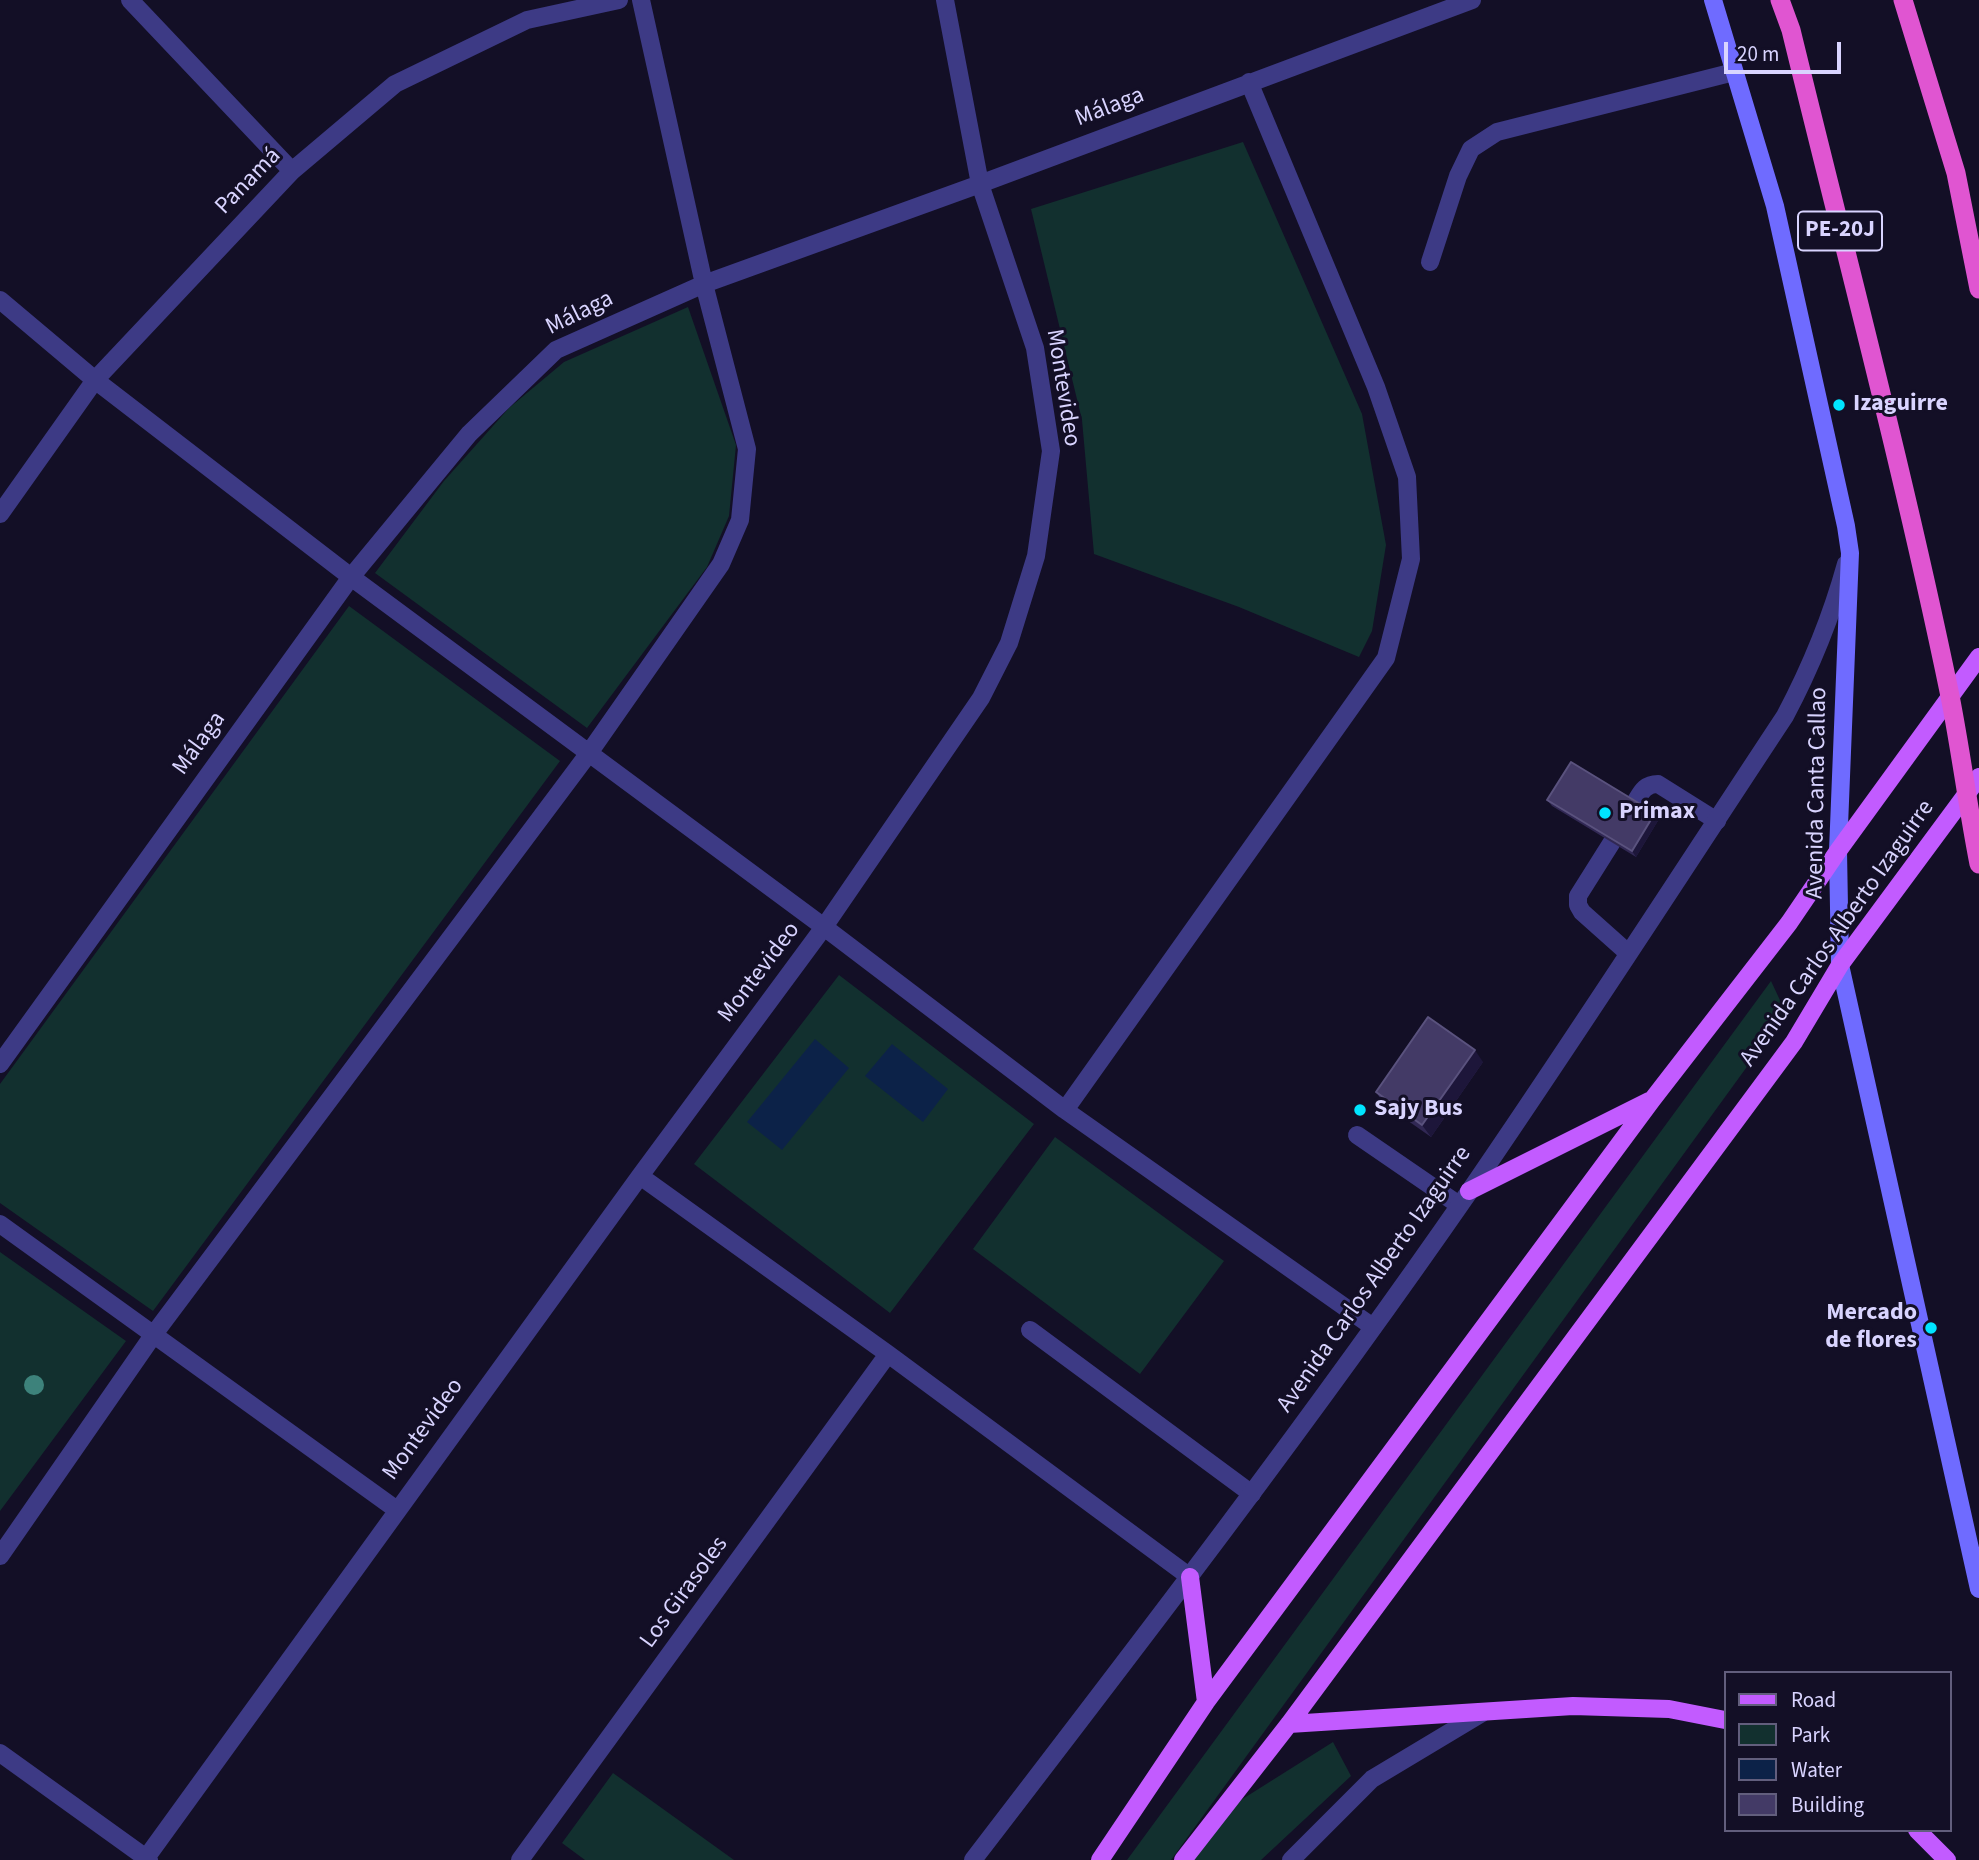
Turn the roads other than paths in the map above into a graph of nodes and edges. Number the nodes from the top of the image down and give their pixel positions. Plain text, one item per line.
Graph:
1 (130, 0) edge
2 (619, 0) edge
3 (641, 0) edge
4 (945, 0) edge
5 (1472, 0) edge
6 (1713, 0) edge
7 (1780, 0) edge
8 (1903, 0) edge
9 (1734, 72) junction
10 (1249, 82) junction
11 (292, 171) junction
12 (980, 184) junction
13 (1430, 262) dead end
14 (704, 284) junction
15 (1979, 289) edge
16 (0, 300) edge
17 (96, 380) junction
18 (0, 514) edge
19 (1850, 553) junction
20 (351, 577) junction
21 (1979, 657) edge
22 (1950, 698) junction
23 (589, 753) junction
24 (1979, 777) edge
25 (1965, 796) junction
26 (1634, 804) edge
27 (1717, 821) junction
28 (1612, 842) edge
29 (1838, 851) junction
30 (1979, 863) edge
31 (824, 927) junction
32 (1628, 953) junction
33 (1840, 965) junction
34 (0, 1064) edge
35 (1652, 1100) junction
36 (1065, 1110) junction
37 (1357, 1135) dead end
38 (640, 1176) junction
39 (1464, 1198) junction
40 (0, 1224) edge
41 (1373, 1327) junction
42 (1030, 1330) dead end
43 (154, 1334) junction
44 (888, 1354) junction
45 (1252, 1493) junction
46 (397, 1510) junction
47 (0, 1556) edge
48 (1190, 1577) junction
49 (1979, 1589) edge
50 (1206, 1702) junction
51 (1482, 1713) junction
52 (1724, 1720) edge
53 (1289, 1724) junction
54 (0, 1753) edge
55 (1919, 1832) edge
56 (147, 1859) edge
57 (520, 1860) edge
58 (973, 1860) edge
59 (1100, 1860) edge
60 (1183, 1860) edge
61 (1291, 1860) edge
62 (1947, 1860) edge

1 - 11 street
2 - 11 street, Panamá
3 - 14 street
4 - 12 street, Montevideo
5 - 10 street, Málaga
6 - 9 main road, Avenida Canta Callao
7 - 22 highway, PE-20J
8 - 15 highway
9 - 13 street
9 - 19 main road, Avenida Canta Callao
10 - 12 street, Málaga
10 - 36 street
11 - 17 street, Panamá
12 - 14 street, Málaga
12 - 31 street, Montevideo
14 - 20 street, Málaga
14 - 23 street
16 - 17 street
17 - 18 street, Panamá
17 - 20 street
19 - 27 street, Avenida Carlos Alberto Izaguirre
19 - 29 main road, Avenida Canta Callao
20 - 23 street
20 - 34 street, Málaga
21 - 22 main road, Avenida Carlos Alberto Izaguirre
22 - 25 highway, PE-20J
22 - 29 main road, Avenida Carlos Alberto Izaguirre
23 - 31 street
23 - 43 street
24 - 25 main road, Avenida Carlos Alberto Izaguirre
25 - 30 highway, PE-20J
25 - 33 main road, Avenida Carlos Alberto Izaguirre
26 - 27 street
27 - 32 street, Avenida Carlos Alberto Izaguirre
28 - 32 street
29 - 33 main road, Avenida Canta Callao
29 - 35 main road, Avenida Carlos Alberto Izaguirre
31 - 36 street
31 - 38 street, Montevideo
32 - 39 street, Avenida Carlos Alberto Izaguirre
33 - 49 main road, Avenida Canta Callao
33 - 53 main road, Avenida Carlos Alberto Izaguirre
35 - 39 main road
35 - 50 main road, Avenida Carlos Alberto Izaguirre
36 - 41 street
37 - 39 street
38 - 44 street
38 - 46 street, Montevideo
39 - 41 street, Avenida Carlos Alberto Izaguirre
40 - 43 street
41 - 45 street, Avenida Carlos Alberto Izaguirre
42 - 45 street
43 - 46 street
43 - 47 street
44 - 48 street
44 - 57 street, Los Girasoles
45 - 48 street, Avenida Carlos Alberto Izaguirre
46 - 56 street, Montevideo
48 - 50 main road
48 - 58 street, Avenida Carlos Alberto Izaguirre
50 - 59 main road, Avenida Carlos Alberto Izaguirre
51 - 52 main road
51 - 53 main road
51 - 61 street
53 - 60 main road, Avenida Carlos Alberto Izaguirre
54 - 56 street
55 - 62 main road

